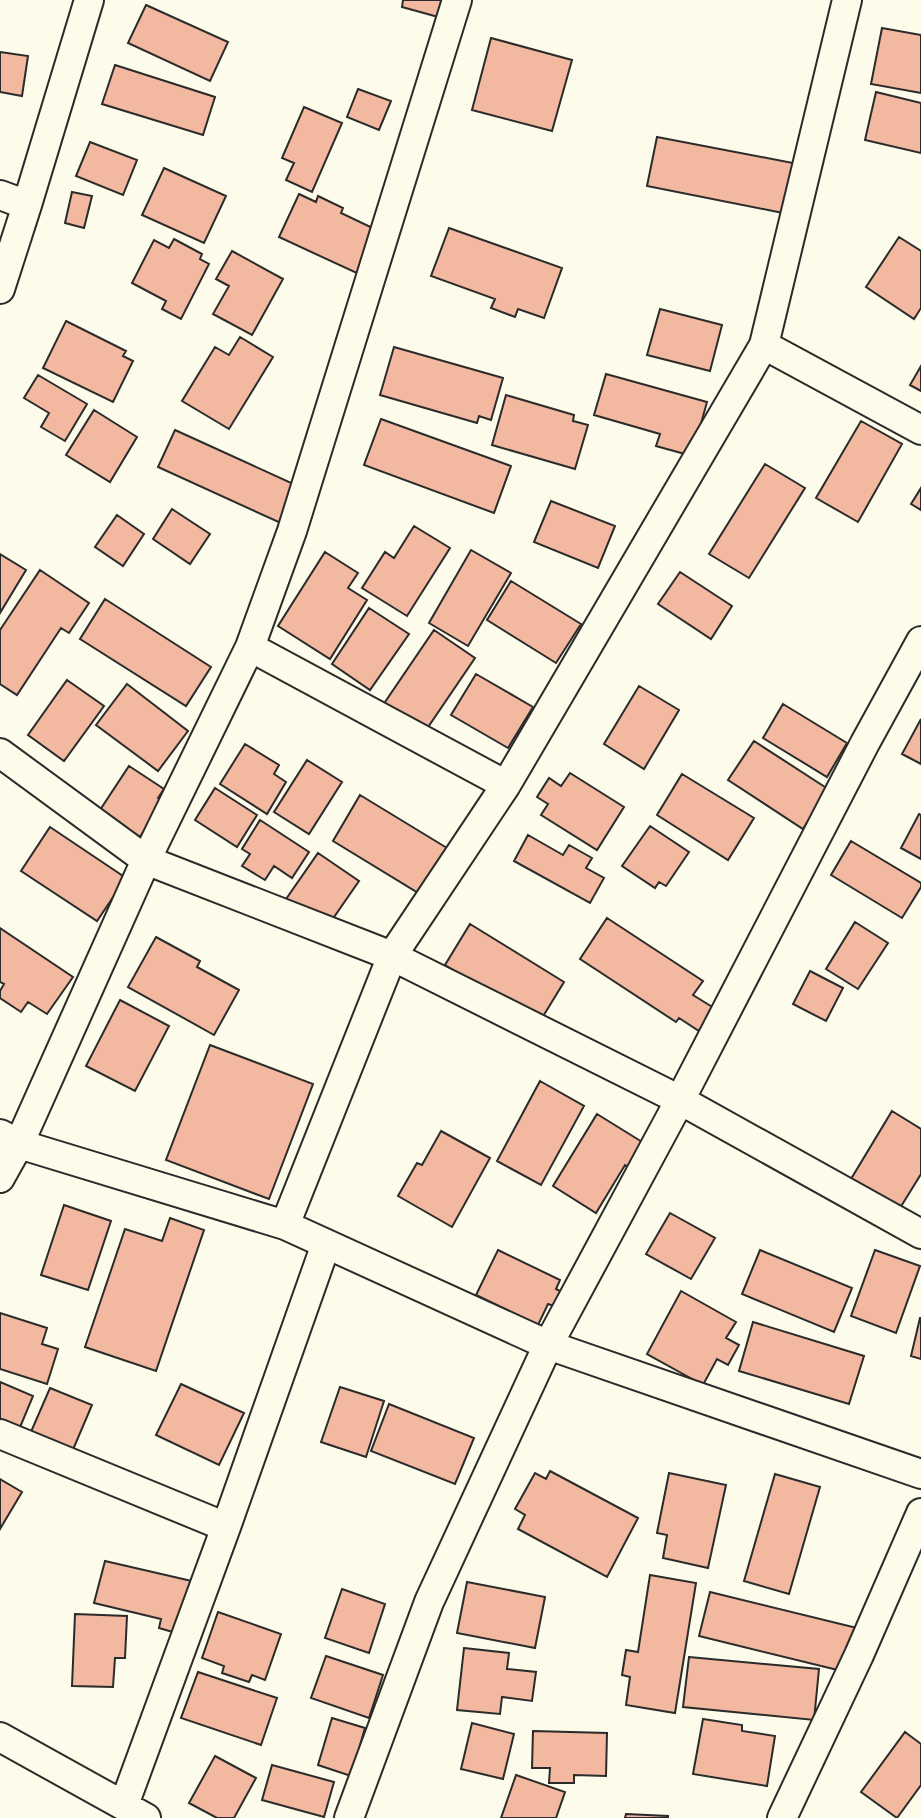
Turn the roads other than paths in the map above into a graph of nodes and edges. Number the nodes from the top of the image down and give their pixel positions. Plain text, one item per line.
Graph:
1 (89, 0) edge
2 (457, 0) edge
3 (847, 0) edge
4 (0, 195) edge
5 (27, 205) junction
6 (0, 289) edge
7 (764, 345) junction
8 (921, 430) edge
9 (921, 641) edge
10 (250, 647) junction
11 (0, 753) edge
12 (506, 785) junction
13 (146, 860) junction
14 (392, 956) junction
15 (680, 1100) junction
16 (9, 1139) edge
17 (0, 1178) edge
18 (285, 1225) junction
19 (921, 1234) edge
20 (326, 1244) junction
21 (548, 1345) junction
22 (0, 1434) edge
23 (921, 1474) edge
24 (921, 1513) edge
25 (226, 1527) junction
26 (0, 1737) edge
27 (135, 1811) edge
28 (349, 1818) edge
29 (782, 1818) edge

1 - 5 street
2 - 10 street
3 - 7 street
4 - 5 street
5 - 6 street
7 - 8 street
7 - 12 street
9 - 15 street
10 - 12 street
10 - 13 street
11 - 13 street
12 - 14 street
13 - 14 street
13 - 16 street
14 - 15 street
14 - 18 street
15 - 19 street
15 - 21 street
16 - 17 street
16 - 18 street
18 - 20 street
20 - 21 street
20 - 25 street
21 - 23 street
21 - 28 street
22 - 25 street
24 - 29 street
25 - 27 street
26 - 27 street

